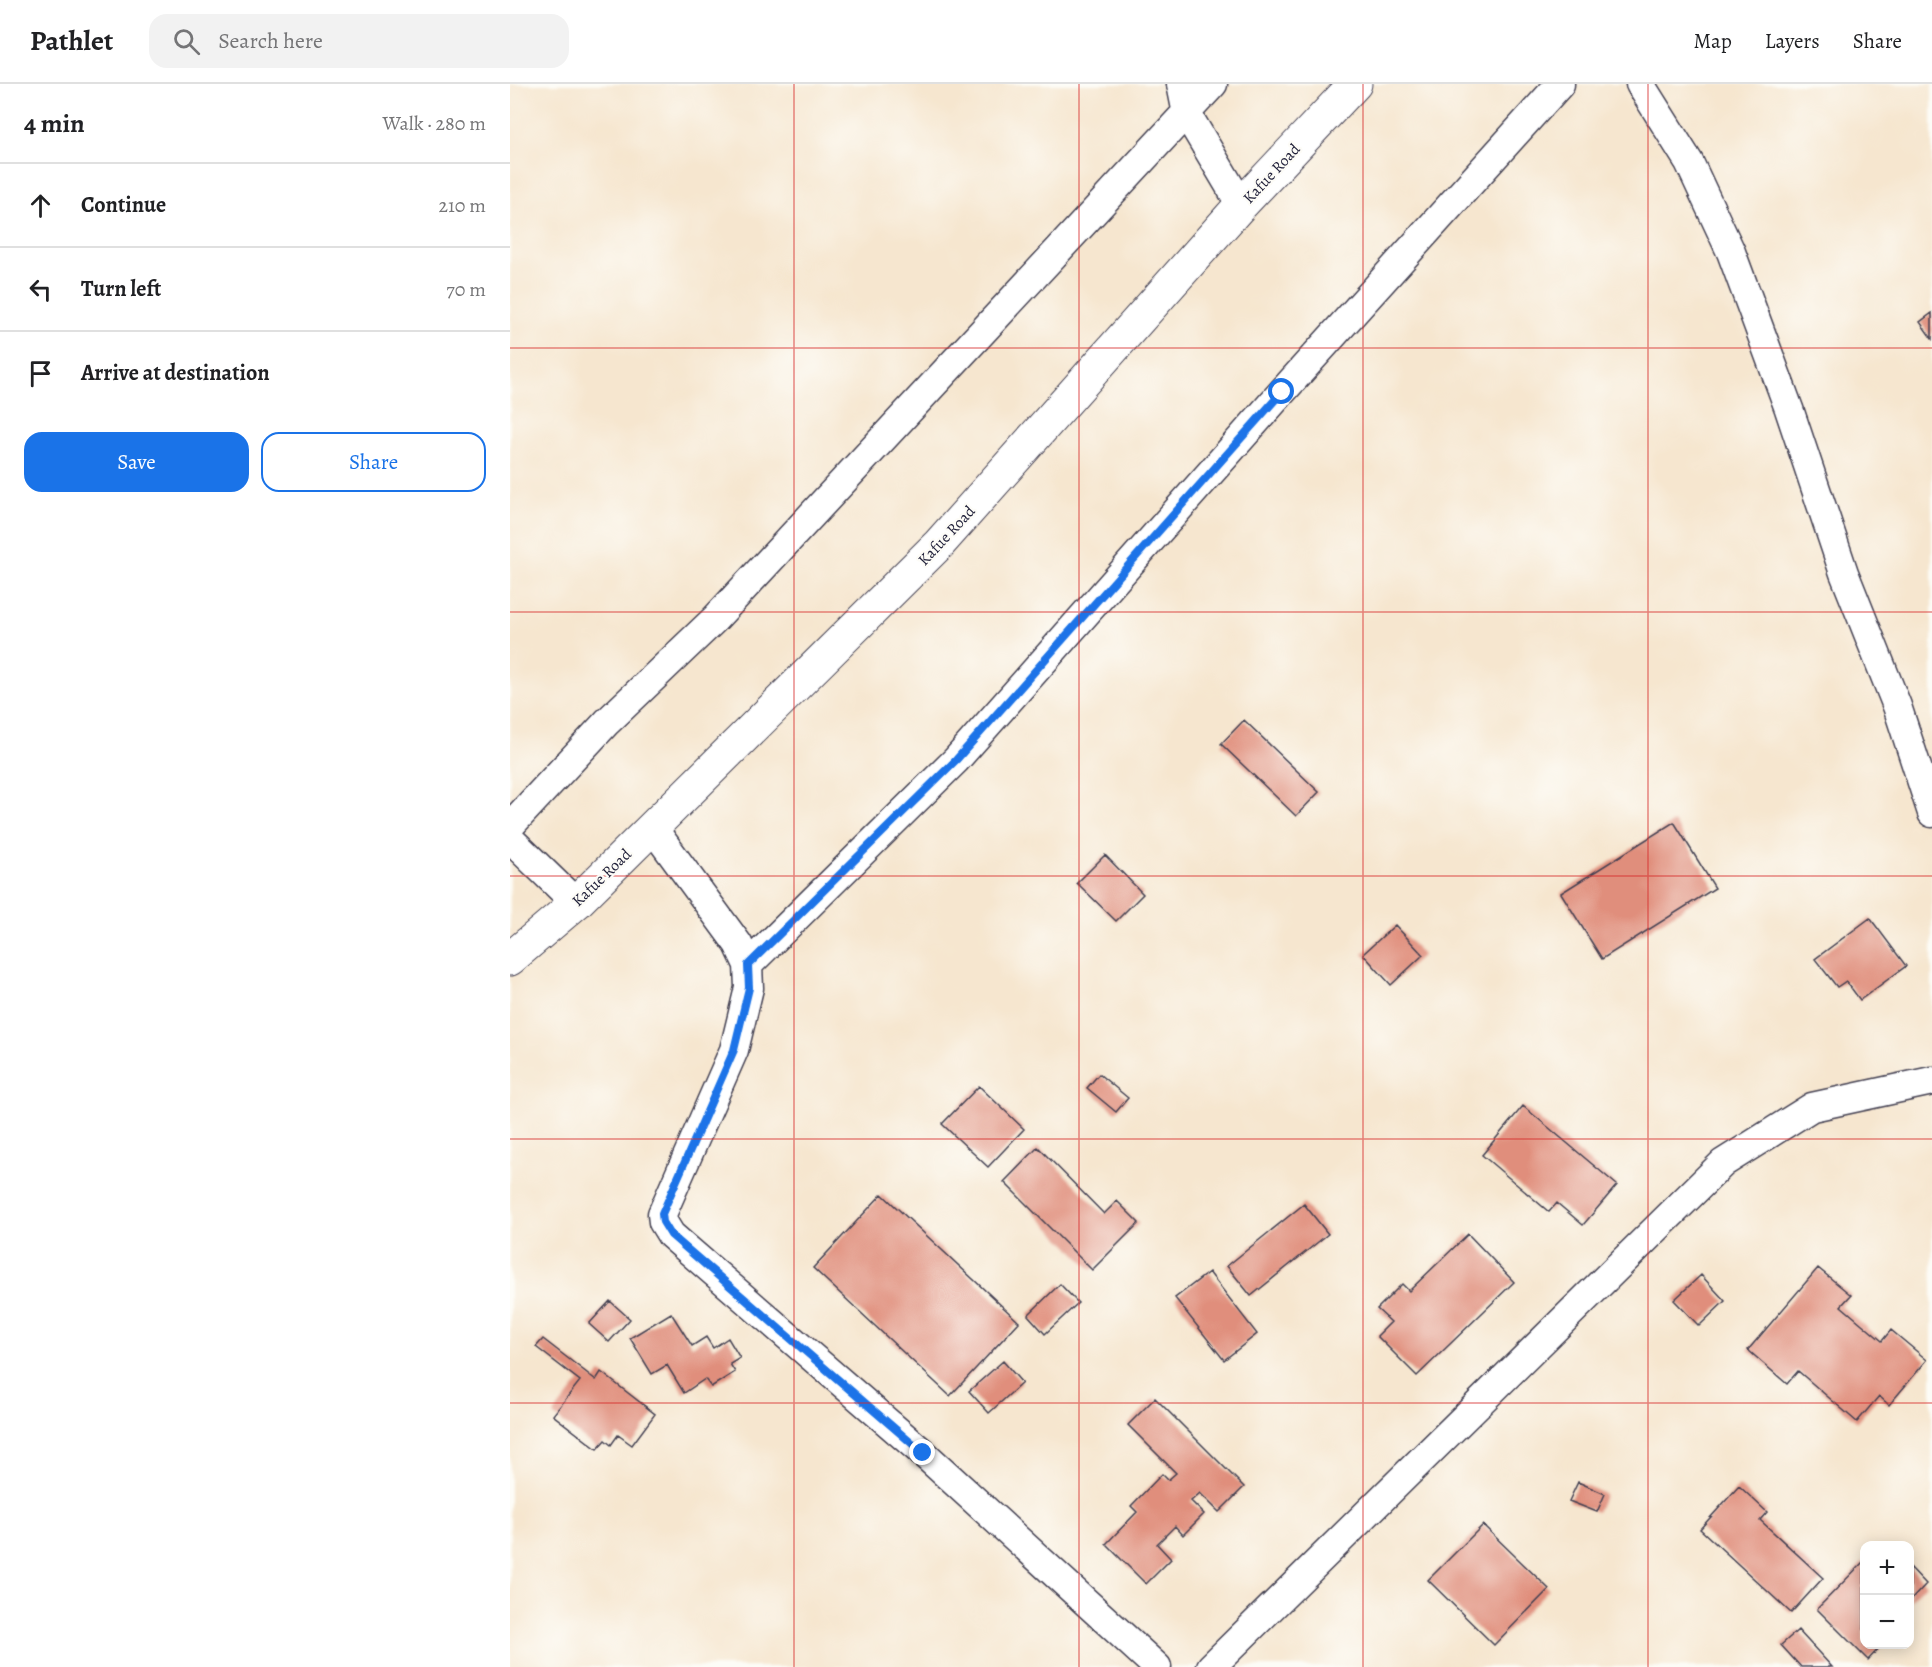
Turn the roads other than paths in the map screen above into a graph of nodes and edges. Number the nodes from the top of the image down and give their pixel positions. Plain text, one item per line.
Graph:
1 (1181, 84) edge
2 (1213, 84) edge
3 (1355, 84) edge
4 (1560, 84) edge
5 (1640, 84) edge
6 (1187, 114) junction
7 (1241, 205) junction
8 (1932, 813) edge
9 (510, 826) edge
10 (652, 827) junction
11 (510, 839) edge
12 (576, 903) junction
13 (510, 959) edge
14 (748, 965) junction
15 (1932, 1081) edge
16 (1157, 1667) edge
17 (1211, 1667) edge

1 - 6 street
2 - 6 street
3 - 7 highway, Kafue Road
4 - 14 street
5 - 8 street
6 - 7 street
6 - 9 street
7 - 10 highway, Kafue Road
10 - 12 highway, Kafue Road
10 - 14 street
11 - 12 street
12 - 13 highway, Kafue Road
14 - 16 street
15 - 17 street

